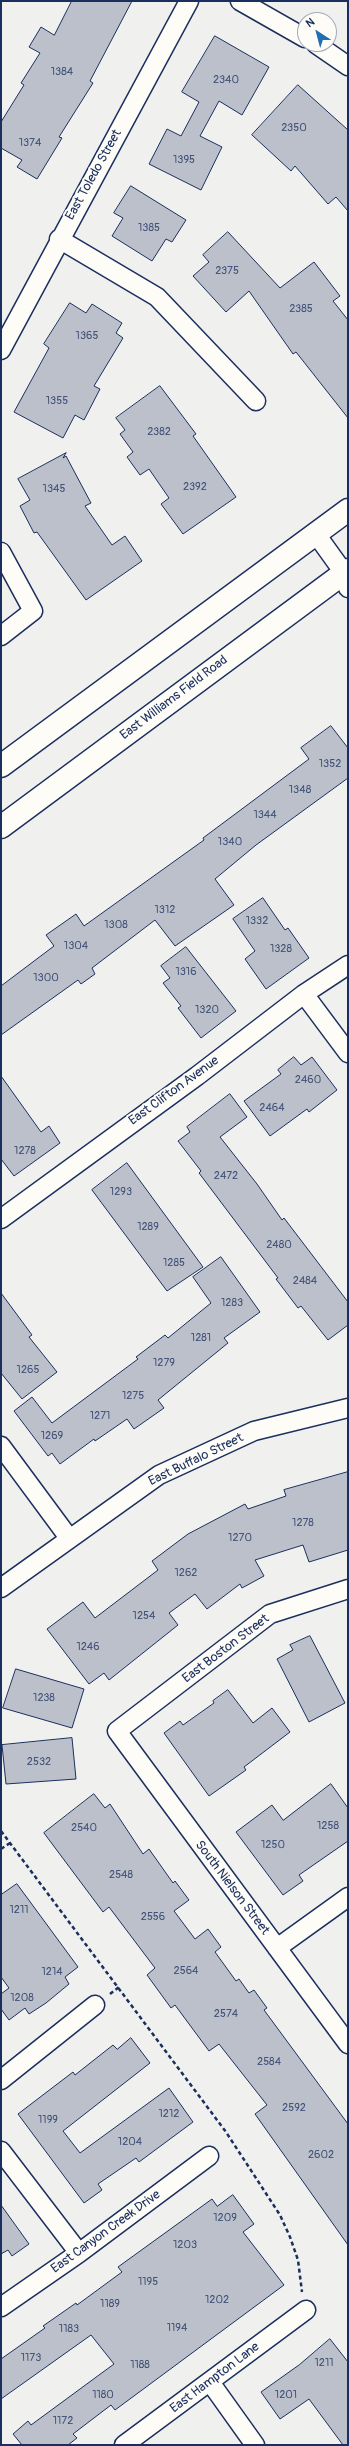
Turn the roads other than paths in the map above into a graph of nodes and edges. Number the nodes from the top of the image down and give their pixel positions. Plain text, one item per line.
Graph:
1 (189, 1) edge
2 (240, 1) edge
3 (297, 33) edge
4 (328, 52) edge
5 (348, 66) edge
6 (59, 239) junction
7 (1, 350) edge
8 (256, 401) dead end
9 (348, 510) edge
10 (316, 534) junction
11 (1, 552) edge
12 (347, 577) edge
13 (1, 636) edge
14 (1, 766) edge
15 (1, 827) edge
16 (348, 965) edge
17 (304, 994) junction
18 (348, 1053) edge
19 (1, 1219) edge
20 (348, 1408) edge
21 (1, 1446) edge
22 (69, 1538) junction
23 (1, 1588) edge
24 (348, 1589) edge
25 (117, 1731) joint
26 (348, 1897) edge
27 (277, 1948) junction
28 (95, 2005) dead end
29 (348, 2044) edge
30 (1, 2080) edge
31 (1, 2151) edge
32 (209, 2156) dead end
33 (79, 2253) junction
34 (304, 2303) road end
35 (1, 2307) edge
36 (210, 2382) junction
37 (124, 2445) edge
38 (255, 2445) edge

1 - 6 street, East Toledo Street
2 - 3 street
4 - 5 street
6 - 7 street, East Toledo Street
6 - 8 street
9 - 10 main road
10 - 12 street
10 - 14 main road
11 - 13 street
12 - 15 main road, East Williams Field Road
16 - 17 street, East Clifton Avenue
17 - 18 street
17 - 19 street, East Clifton Avenue
20 - 22 street, East Buffalo Street
21 - 22 street
22 - 23 street, East Buffalo Street
24 - 25 street, East Boston Street
25 - 27 street, South Nielson Street
26 - 27 street
27 - 29 street, South Nielson Street
28 - 30 street
31 - 33 street
32 - 33 street, East Canyon Creek Drive
33 - 35 street, East Canyon Creek Drive
34 - 36 street, East Hampton Lane
36 - 37 street, East Hampton Lane
36 - 38 street

